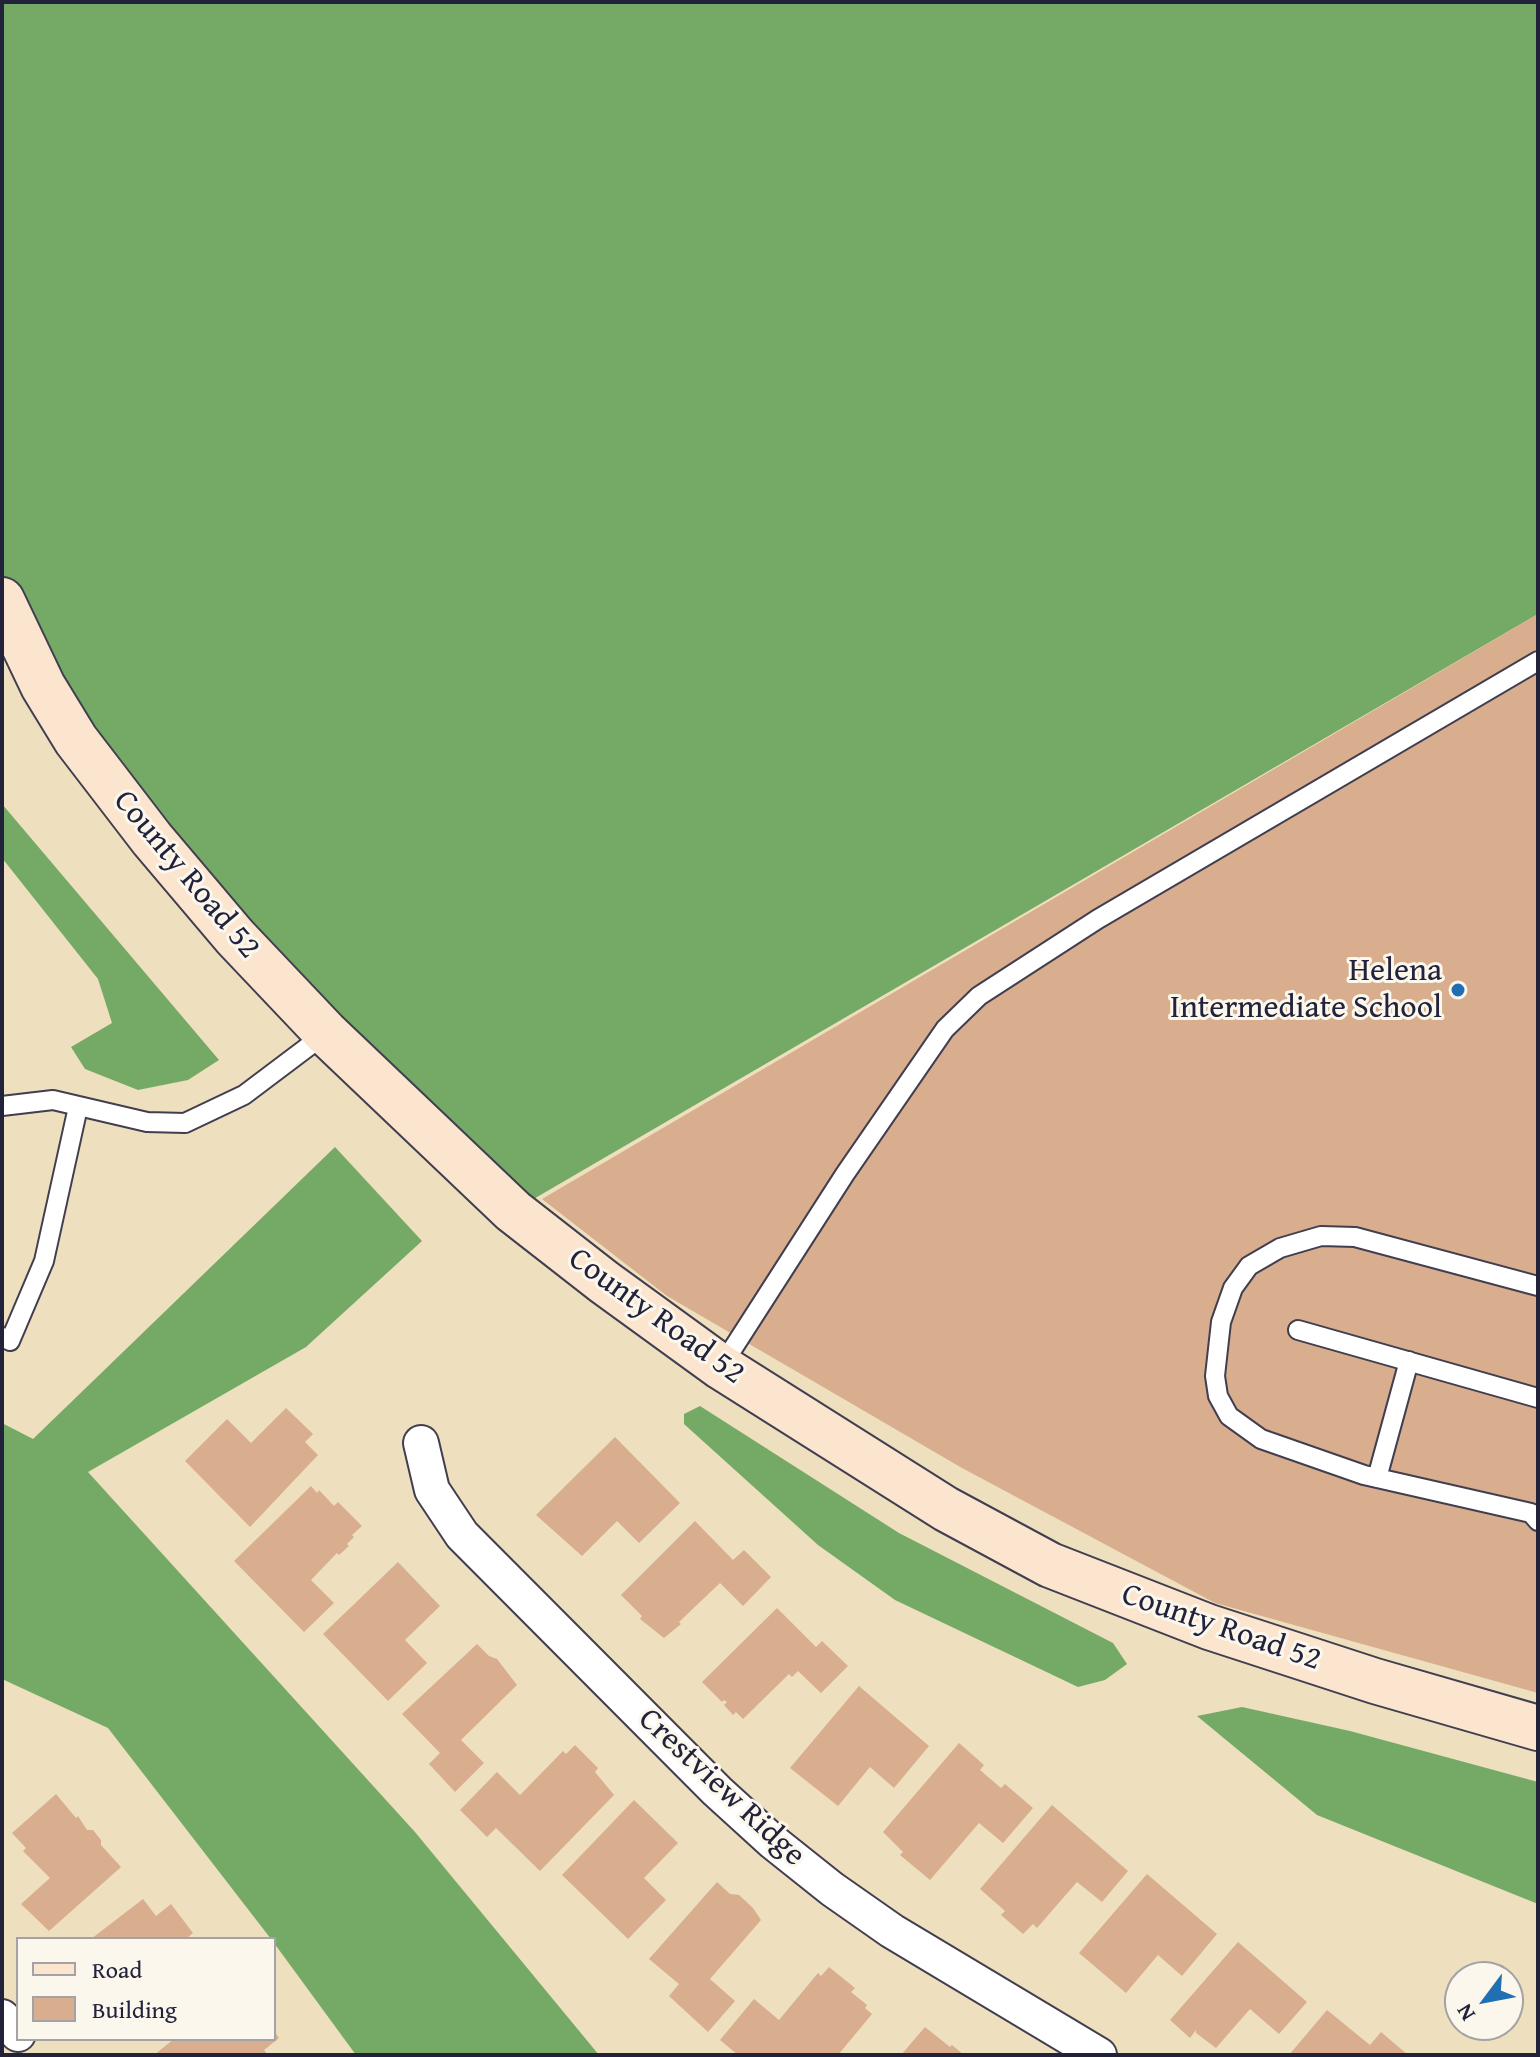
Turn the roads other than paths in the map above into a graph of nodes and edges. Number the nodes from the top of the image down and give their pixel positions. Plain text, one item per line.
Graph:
1 (2, 600) edge
2 (1538, 661) edge
3 (326, 1033) junction
4 (2, 1106) edge
5 (78, 1107) junction
6 (1538, 1286) edge
7 (1298, 1330) dead end
8 (2, 1337) edge
9 (1409, 1361) junction
10 (721, 1367) junction
11 (1538, 1398) edge
12 (421, 1443) dead end
13 (1377, 1478) junction
14 (1536, 1516) edge
15 (1538, 1728) edge
16 (2, 2017) edge
17 (16, 2032) edge
18 (1099, 2055) edge

1 - 3 main road, County Road 52
2 - 10 lane
3 - 5 lane
3 - 10 main road, County Road 52
4 - 5 lane
5 - 8 lane
6 - 13 lane
7 - 9 lane
9 - 11 lane
9 - 13 lane
10 - 15 main road, County Road 52
12 - 18 street, Crestview Ridge
13 - 14 lane
16 - 17 street

